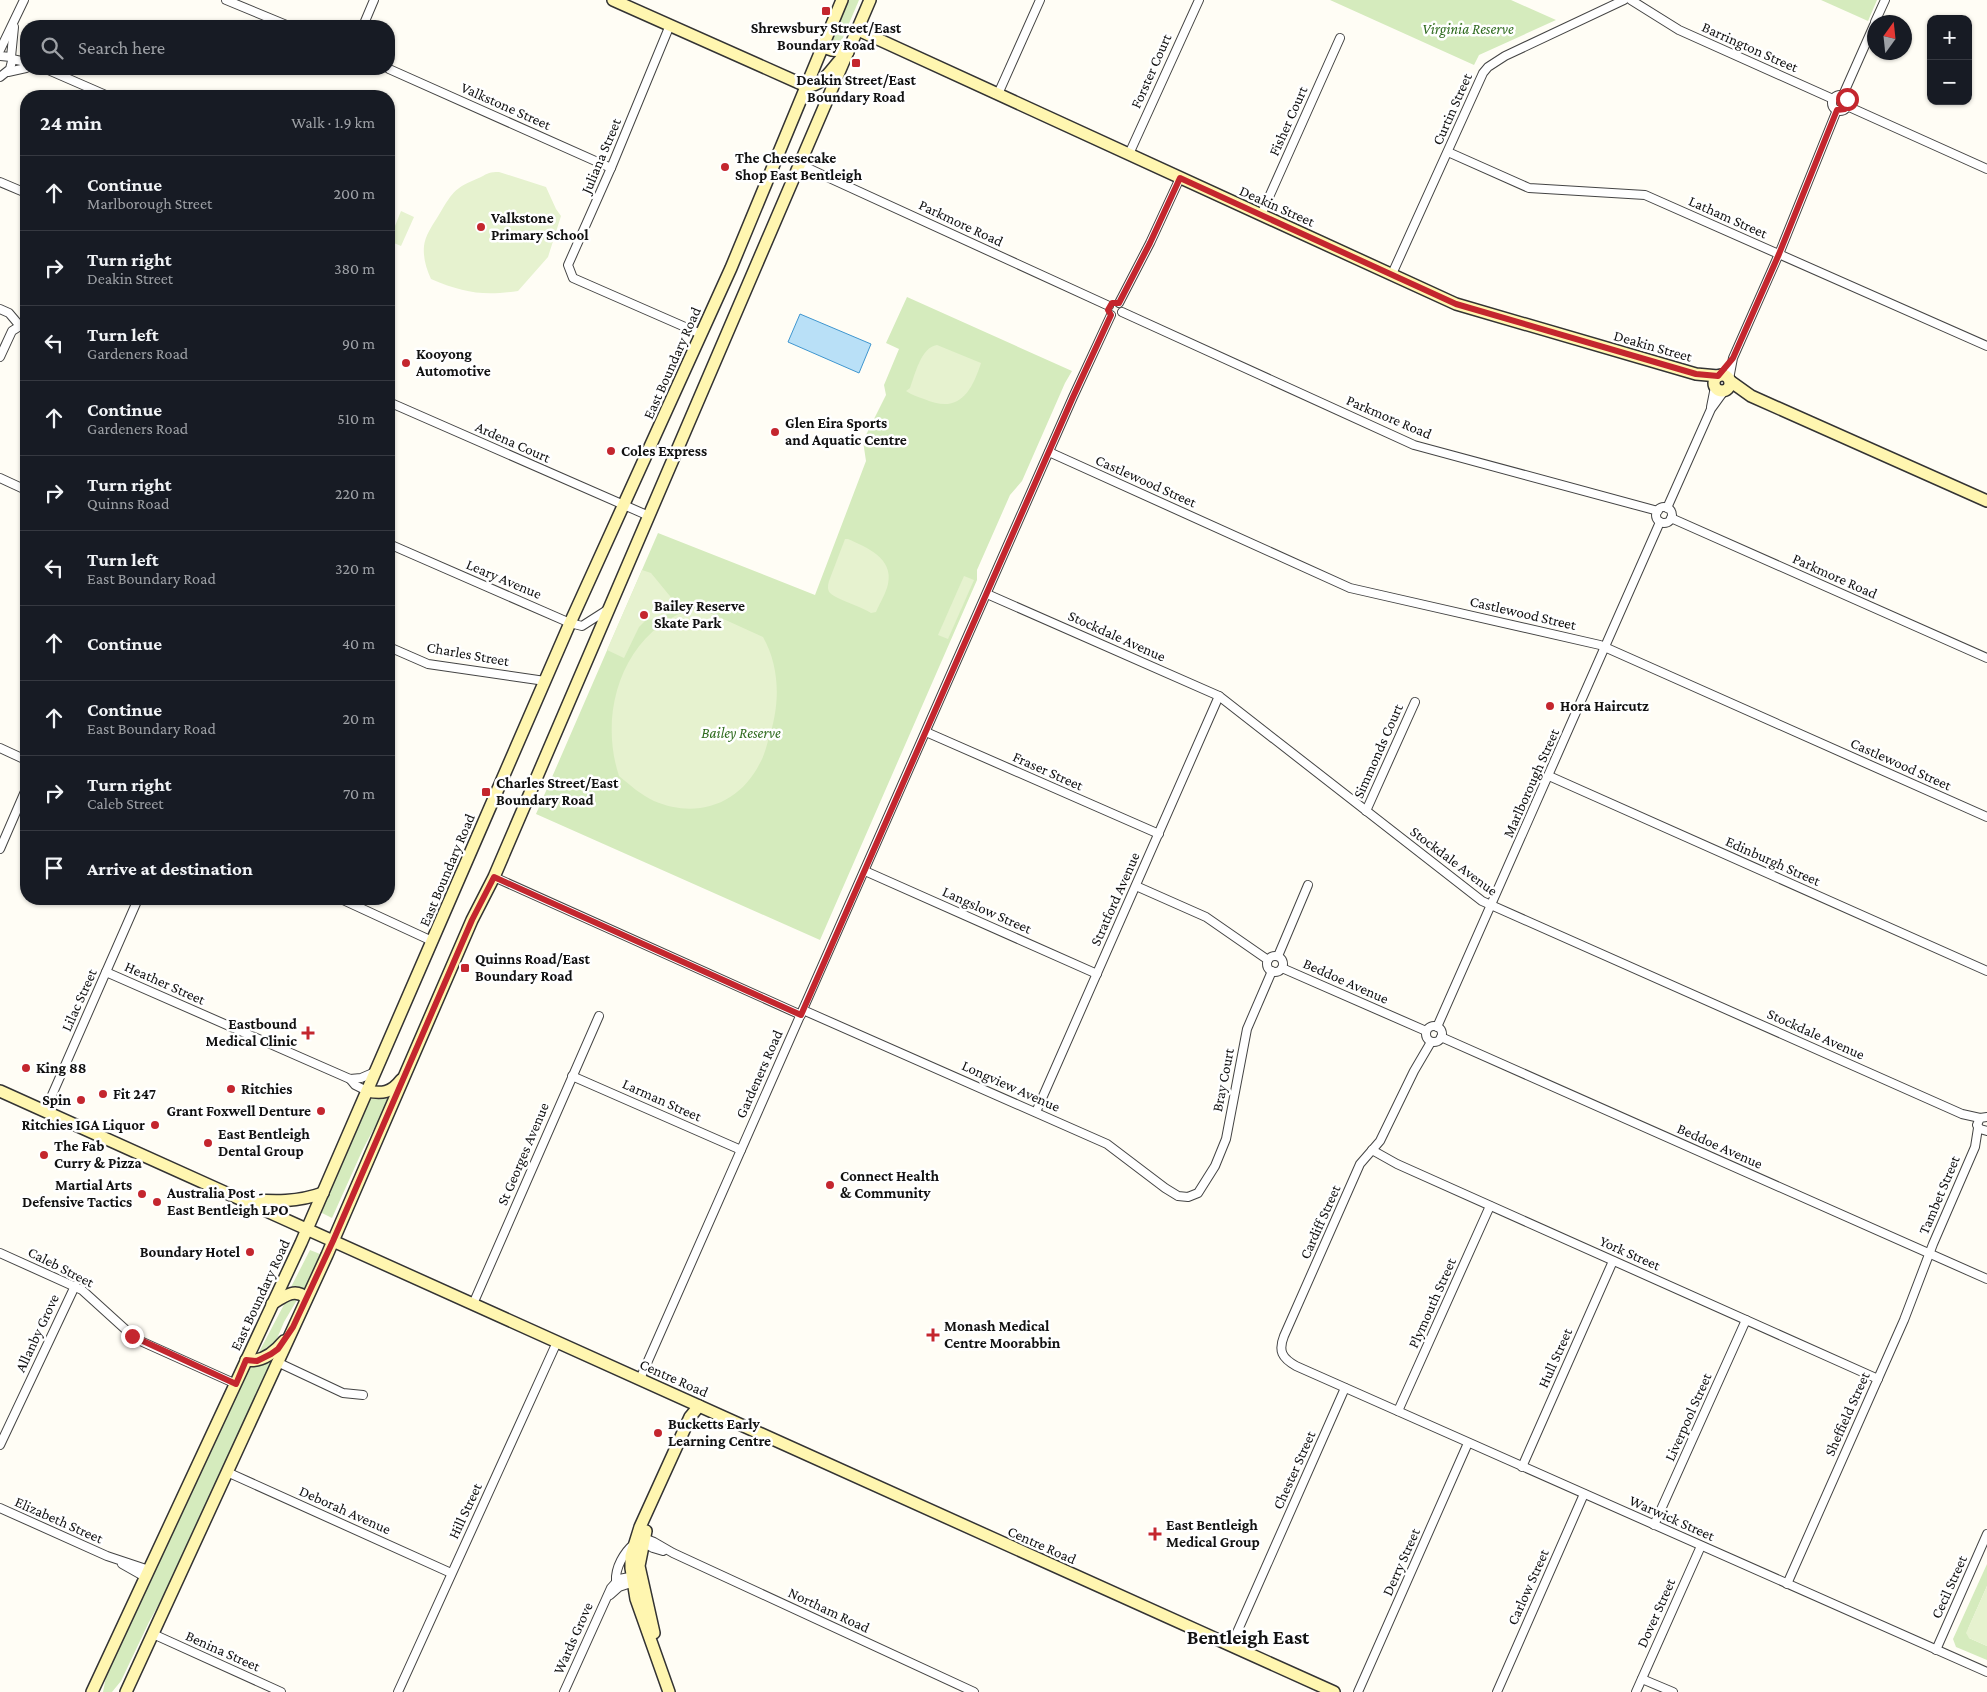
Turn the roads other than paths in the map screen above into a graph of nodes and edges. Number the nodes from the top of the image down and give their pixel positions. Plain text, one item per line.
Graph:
1 (24, 0) edge
2 (226, 0) edge
3 (374, 0) edge
4 (613, 0) edge
5 (842, 0) edge
6 (870, 0) edge
7 (1040, 0) edge
8 (1199, 0) edge
9 (1624, 0) edge
10 (1631, 0) edge
11 (1885, 0) edge
12 (1879, 15) edge
13 (274, 20) edge
14 (366, 20) edge
15 (14, 22) junction
16 (670, 25) junction
17 (858, 30) junction
18 (1340, 38) dead end
19 (1867, 42) edge
20 (822, 47) junction
21 (0, 50) edge
22 (848, 52) junction
23 (0, 56) edge
24 (11, 58) junction
25 (20, 60) edge
26 (20, 69) edge
27 (8, 72) junction
28 (395, 72) edge
29 (60, 75) edge
30 (0, 77) edge
31 (806, 86) junction
32 (94, 90) edge
33 (998, 94) junction
34 (1843, 96) junction
35 (1833, 99) junction
36 (1847, 106) junction
37 (1837, 110) junction
38 (1448, 152) junction
39 (1129, 154) junction
40 (801, 165) junction
41 (612, 168) junction
42 (1987, 169) edge
43 (1180, 178) junction
44 (0, 182) edge
45 (20, 190) edge
46 (1261, 215) junction
47 (1779, 254) junction
48 (1392, 274) junction
49 (1119, 303) junction
50 (1109, 306) junction
51 (0, 309) edge
52 (1122, 312) junction
53 (1111, 315) junction
54 (20, 323) edge
55 (20, 327) edge
56 (700, 334) junction
57 (1987, 346) edge
58 (0, 357) edge
59 (1722, 383) junction
60 (395, 405) edge
61 (1049, 452) junction
62 (0, 478) edge
63 (20, 487) edge
64 (1987, 501) edge
65 (624, 506) junction
66 (1667, 508) junction
67 (1658, 511) junction
68 (649, 516) junction
69 (1671, 518) junction
70 (1660, 522) junction
71 (395, 547) edge
72 (987, 594) junction
73 (607, 610) junction
74 (570, 623) junction
75 (1605, 648) junction
76 (395, 650) edge
77 (1987, 658) edge
78 (545, 682) junction
79 (1219, 696) junction
80 (1415, 702) dead end
81 (926, 732) junction
82 (0, 748) edge
83 (20, 757) edge
84 (1549, 776) junction
85 (20, 803) edge
86 (1366, 811) junction
87 (1987, 817) edge
88 (1159, 834) junction
89 (0, 850) edge
90 (864, 871) junction
91 (494, 877) junction
92 (1308, 885) dead end
93 (1136, 886) junction
94 (135, 905) edge
95 (353, 905) edge
96 (1491, 906) junction
97 (432, 941) junction
98 (1278, 956) junction
99 (1268, 960) junction
100 (1282, 968) junction
101 (1272, 971) junction
102 (1987, 971) edge
103 (106, 972) junction
104 (1098, 974) junction
105 (802, 1012) junction
106 (599, 1016) dead end
107 (1437, 1027) junction
108 (1426, 1031) junction
109 (1441, 1038) junction
110 (1431, 1042) junction
111 (376, 1072) junction
112 (572, 1076) junction
113 (404, 1077) junction
114 (350, 1079) junction
115 (0, 1091) edge
116 (367, 1091) junction
117 (45, 1111) junction
118 (1036, 1112) junction
119 (1983, 1122) edge
120 (741, 1150) junction
121 (1372, 1150) junction
122 (323, 1193) junction
123 (1198, 1193) joint
124 (236, 1197) junction
125 (1490, 1206) junction
126 (307, 1229) junction
127 (333, 1241) junction
128 (0, 1253) edge
129 (1929, 1254) junction
130 (1613, 1261) junction
131 (1987, 1279) edge
132 (74, 1286) junction
133 (306, 1298) junction
134 (272, 1304) junction
135 (473, 1304) junction
136 (1746, 1320) junction
137 (293, 1327) junction
138 (557, 1342) junction
139 (246, 1360) junction
140 (277, 1362) junction
141 (640, 1379) junction
142 (1878, 1379) junction
143 (236, 1384) junction
144 (1345, 1388) junction
145 (363, 1395) dead end
146 (699, 1406) junction
147 (1398, 1411) junction
148 (1468, 1443) junction
149 (0, 1445) edge
150 (1522, 1466) junction
151 (227, 1472) junction
152 (1584, 1494) junction
153 (0, 1508) edge
154 (1654, 1525) junction
155 (1987, 1534) edge
156 (639, 1540) junction
157 (1701, 1546) junction
158 (147, 1573) junction
159 (451, 1574) junction
160 (635, 1579) junction
161 (616, 1581) junction
162 (1787, 1584) junction
163 (608, 1596) junction
164 (153, 1634) junction
165 (1232, 1646) junction
166 (1936, 1650) junction
167 (1987, 1672) edge
168 (1642, 1679) junction
169 (92, 1692) edge
170 (126, 1692) edge
171 (281, 1692) edge
172 (398, 1692) edge
173 (564, 1692) edge
174 (669, 1692) edge
175 (676, 1692) edge
176 (974, 1692) edge
177 (1334, 1692) edge
178 (1358, 1692) edge
179 (1497, 1692) edge
180 (1636, 1692) edge
181 (1673, 1692) edge

1 - 15 street
2 - 13 street
3 - 14 street
4 - 16 main road
5 - 20 main road, East Boundary Road
6 - 17 main road
7 - 33 street
8 - 39 street, Forster Court
9 - 38 street, Curtin Street
10 - 35 street, Barrington Street
11 - 12 street
15 - 21 street
15 - 24 street
16 - 31 main road
16 - 41 street, Juliana Street
17 - 22 main road
17 - 33 main road, Deakin Street
18 - 46 street, Fisher Court
19 - 34 street
20 - 22 main road
20 - 31 main road, East Boundary Road
22 - 31 main road
22 - 40 main road
23 - 24 street
24 - 25 street
24 - 27 street
26 - 27 street
27 - 30 street
28 - 41 street, Valkstone Street
29 - 32 street
31 - 56 main road, East Boundary Road
33 - 39 main road, Deakin Street
34 - 35 street
34 - 36 street
35 - 37 street
36 - 37 street
36 - 42 street
37 - 47 street
38 - 47 street, Latham Street
38 - 48 street, Curtin Street
39 - 43 main road, Deakin Street
40 - 50 street, Parkmore Road
40 - 68 main road
41 - 56 street, Juliana Street
43 - 46 main road, Deakin Street
43 - 49 street
44 - 45 street
46 - 48 main road, Deakin Street
47 - 57 street, Latham Street
47 - 59 street
48 - 59 main road, Deakin Street
49 - 50 street
49 - 52 street
50 - 53 street
51 - 54 street
52 - 53 street
52 - 67 street, Parkmore Road
53 - 61 street, Gardeners Road
55 - 58 street
56 - 65 main road, East Boundary Road
59 - 64 main road, Deakin Street
59 - 66 street
60 - 65 street, Ardena Court
61 - 72 street, Gardeners Road
61 - 75 street, Castlewood Street
62 - 63 street
65 - 68 street, Ardena Court
65 - 74 main road, East Boundary Road
66 - 67 street
66 - 69 street
67 - 70 street
68 - 73 main road
69 - 70 street
69 - 77 street, Parkmore Road
70 - 75 street, Marlborough Street
71 - 74 street, Leary Avenue
72 - 79 street, Stockdale Avenue
72 - 81 street, Gardeners Road
73 - 74 street
73 - 91 main road
74 - 78 main road, East Boundary Road
75 - 84 street, Marlborough Street
75 - 87 street, Castlewood Street
76 - 78 street, Charles Street
78 - 97 main road, East Boundary Road
79 - 86 street, Stockdale Avenue
79 - 88 street, Stratford Avenue
80 - 86 street, Simmonds Court
81 - 88 street, Fraser Street
81 - 90 street, Gardeners Road
82 - 83 street
84 - 96 street, Marlborough Street
84 - 102 street, Edinburgh Street
85 - 89 street
86 - 96 street, Stockdale Avenue
88 - 93 street, Stratford Avenue
90 - 104 street, Langslow Street
90 - 105 street, Gardeners Road
91 - 105 street, Longview Avenue
91 - 113 main road
92 - 98 street
93 - 99 street
93 - 104 street, Stratford Avenue
94 - 103 street, Lilac Street
95 - 97 street
96 - 107 street, Marlborough Street
96 - 119 street, Stockdale Avenue
97 - 111 main road, East Boundary Road
98 - 99 street
98 - 100 street
99 - 101 street
100 - 101 street
100 - 108 street, Beddoe Avenue
101 - 123 street, Bray Court
103 - 114 street, Heather Street
103 - 117 street, Lilac Street
104 - 118 street, Stratford Avenue
105 - 118 street, Longview Avenue
105 - 120 street, Gardeners Road
106 - 112 street, St Georges Avenue
107 - 108 street
107 - 109 street
108 - 110 street
109 - 110 street
109 - 129 street, Beddoe Avenue
110 - 121 street, Cardiff Street
111 - 114 street
111 - 116 main road, East Boundary Road
112 - 120 street, Larman Street
112 - 135 street, St Georges Avenue
113 - 116 main road
113 - 127 main road
114 - 116 street, Heather Street
115 - 117 main road, Centre Road
116 - 122 main road, East Boundary Road
117 - 124 main road, Centre Road
118 - 123 street, Longview Avenue
119 - 129 street, Tambet Street
120 - 141 street, Gardeners Road
121 - 125 street, York Street
121 - 144 street, Cardiff Street
122 - 124 main road
122 - 126 main road, East Boundary Road
124 - 126 main road, Centre Road
125 - 130 street, York Street
125 - 147 street, Plymouth Street
126 - 127 main road, Centre Road
126 - 134 main road, East Boundary Road
127 - 133 main road
127 - 135 main road, Centre Road
128 - 132 street, Caleb Street
129 - 131 street, Beddoe Avenue
129 - 142 street, Sheffield Street
130 - 136 street, York Street
130 - 150 street, Hull Street
132 - 143 street, Caleb Street
132 - 149 street, Allanby Grove
133 - 134 main road
133 - 137 main road
134 - 139 main road, East Boundary Road
135 - 138 main road, Centre Road
136 - 142 street, York Street
136 - 154 street, Liverpool Street
137 - 139 main road
137 - 140 main road
138 - 141 main road, Centre Road
138 - 159 street, Hill Street
139 - 143 main road, East Boundary Road
140 - 145 street
140 - 151 main road
141 - 146 main road, Centre Road
142 - 162 street, Sheffield Street
143 - 158 main road, East Boundary Road
144 - 147 street, Warwick Street
144 - 165 street, Chester Street
146 - 156 main road
146 - 165 main road, Centre Road
147 - 148 street, Warwick Street
148 - 150 street, Warwick Street
148 - 178 street, Derry Street
150 - 152 street, Warwick Street
151 - 159 street, Deborah Avenue
151 - 164 main road
152 - 154 street, Warwick Street
152 - 179 street, Carlow Street
153 - 158 street, Elizabeth Street
154 - 157 street, Warwick Street
155 - 166 street, Cecil Street
156 - 160 main road
156 - 161 street, Wards Grove
156 - 176 street, Northam Road
157 - 162 street, Warwick Street
157 - 168 street, Dover Street
158 - 169 main road, East Boundary Road
159 - 172 street, Hill Street
160 - 161 street
160 - 163 street, Wards Grove
160 - 174 main road
160 - 175 main road
161 - 163 street, Wards Grove
162 - 166 street, Warwick Street
163 - 173 street, Wards Grove
164 - 170 main road
164 - 171 street, Benina Street
165 - 177 main road, Centre Road
166 - 167 street, Warwick Street
168 - 180 street, Dover Street
168 - 181 street

